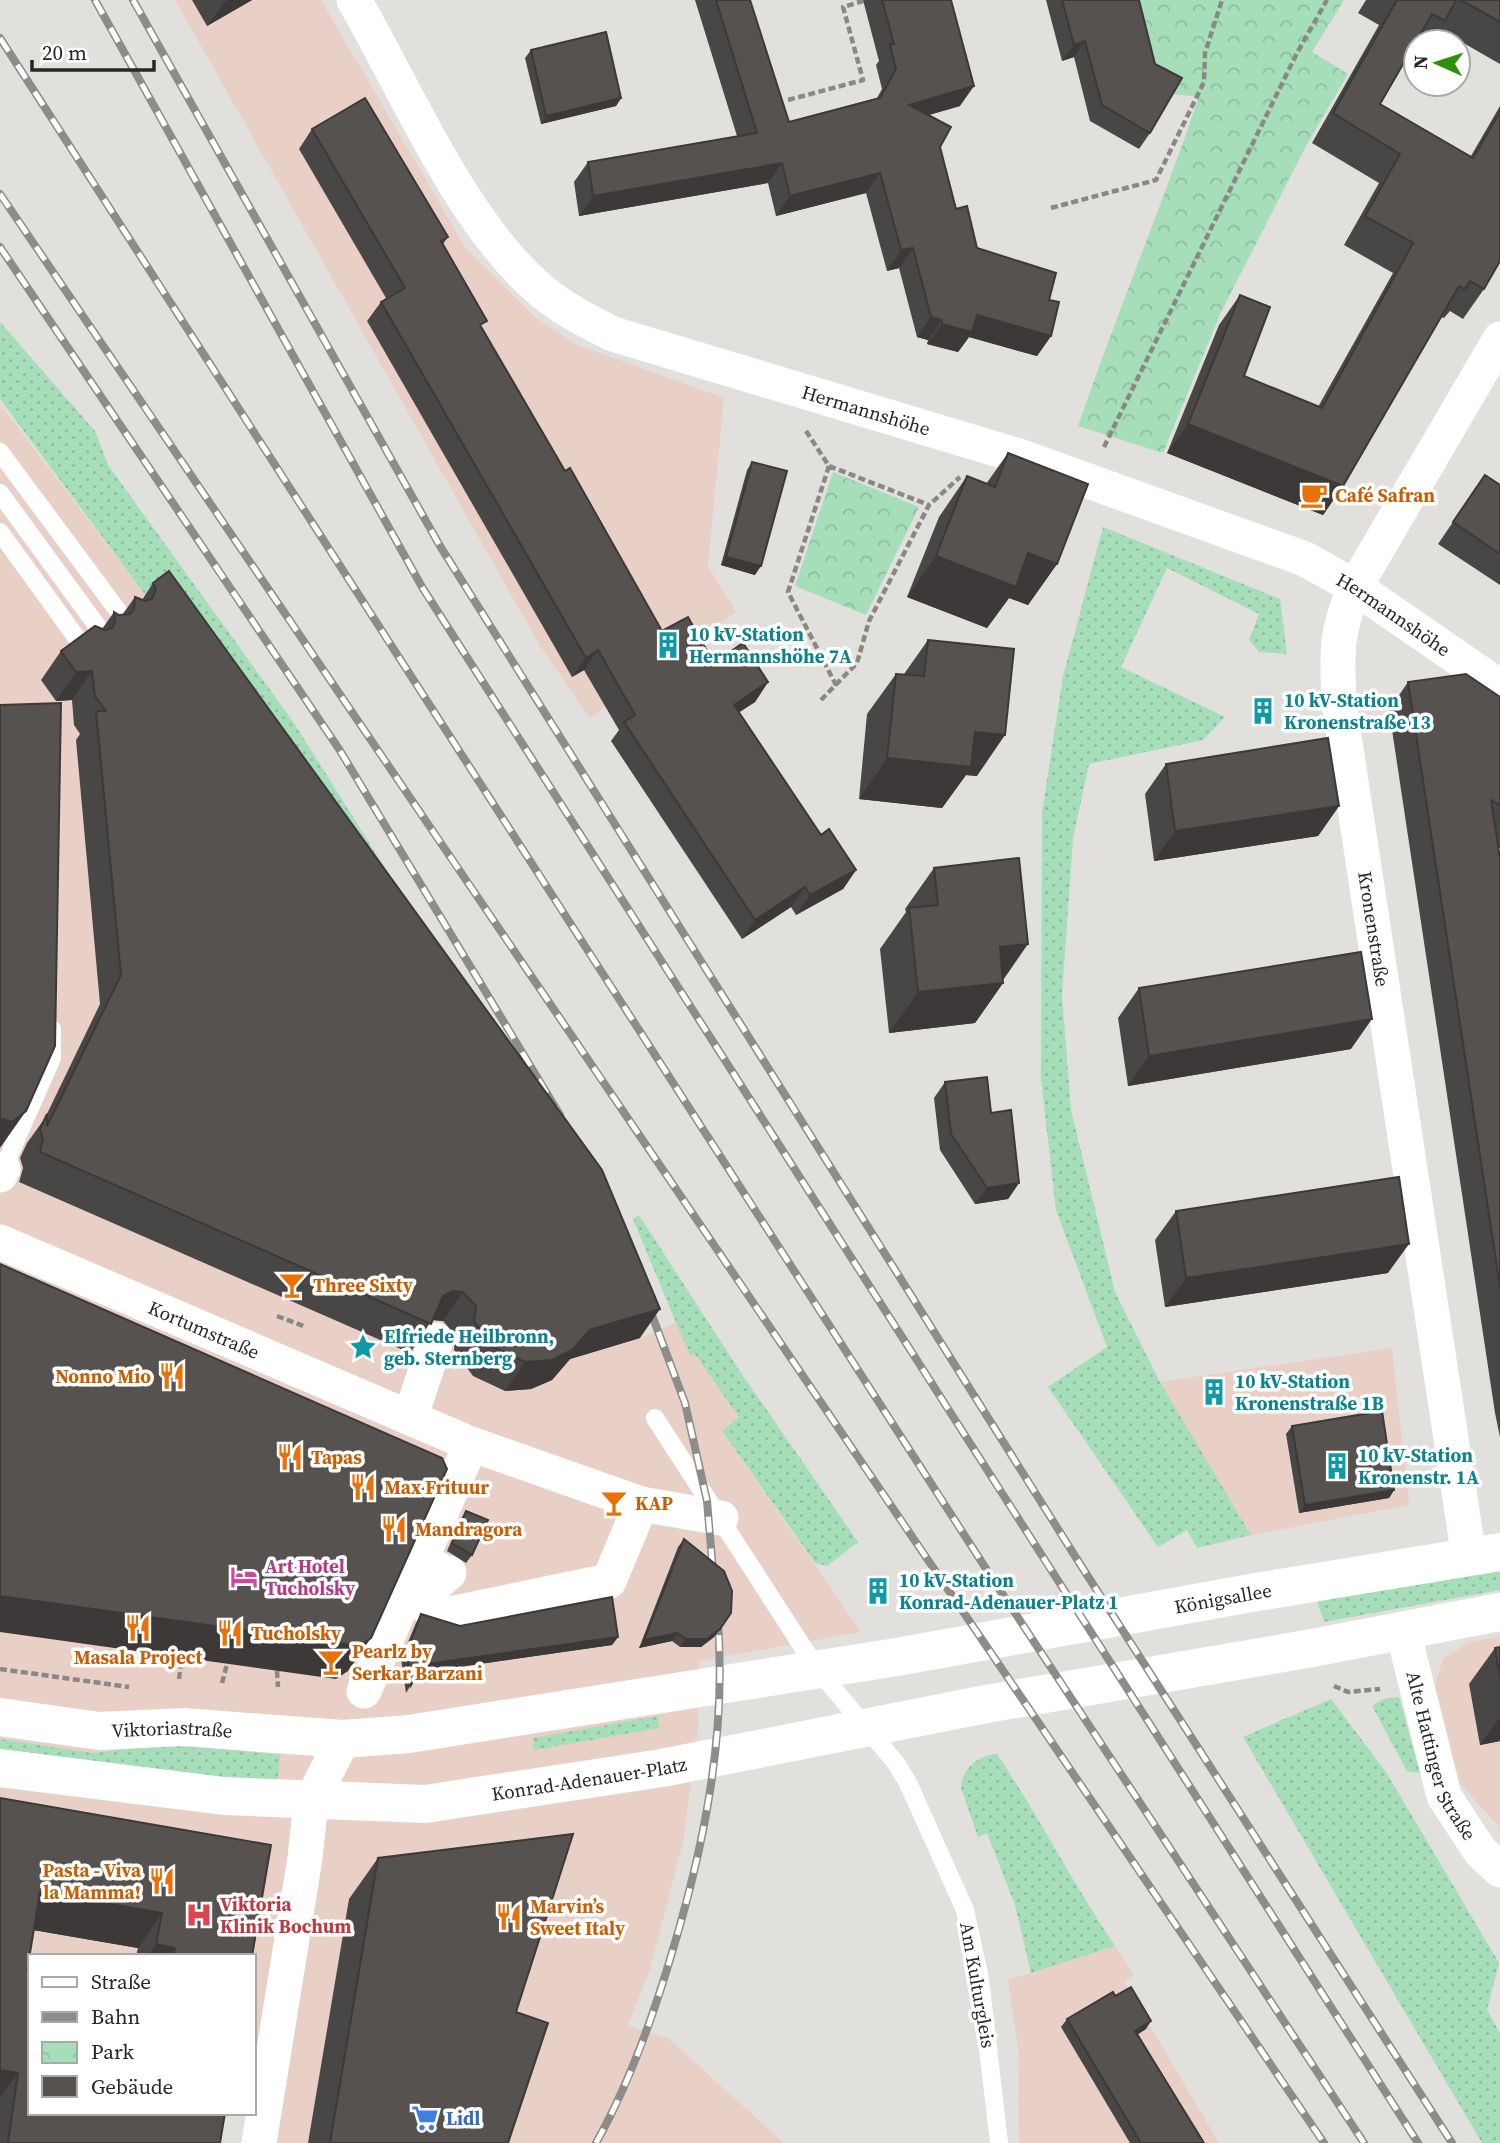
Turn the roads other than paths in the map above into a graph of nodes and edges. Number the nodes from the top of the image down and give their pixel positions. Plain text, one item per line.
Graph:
1 (354, 0) edge
2 (1500, 339) edge
3 (0, 452) edge
4 (0, 493) edge
5 (0, 532) edge
6 (1355, 587) junction
7 (124, 619) edge
8 (103, 634) edge
9 (85, 648) edge
10 (1500, 687) edge
11 (52, 1017) edge
12 (1, 1172) edge
13 (0, 1242) edge
14 (436, 1340) edge
15 (410, 1418) junction
16 (655, 1418) dead end
17 (471, 1444) junction
18 (641, 1504) junction
19 (721, 1518) junction
20 (1485, 1555) edge
21 (431, 1585) junction
22 (1500, 1612) edge
23 (1403, 1630) junction
24 (817, 1669) junction
25 (364, 1691) dead end
26 (0, 1717) edge
27 (865, 1729) junction
28 (344, 1739) junction
29 (0, 1768) edge
30 (311, 1802) junction
31 (1500, 1870) edge
32 (259, 2143) edge
33 (999, 2143) edge

1 - 6 street, Hermannshöhe
2 - 6 street, Kronenstraße
3 - 7 lane
4 - 8 lane
5 - 9 lane
6 - 10 street, Hermannshöhe
6 - 20 street, Kronenstraße
11 - 12 lane
13 - 15 street, Kortumstraße
14 - 15 street
15 - 17 street, Kortumstraße
16 - 19 lane
17 - 18 street
17 - 21 street
18 - 19 street
18 - 21 street
19 - 24 lane
20 - 24 main road, Königsallee
21 - 25 street
22 - 23 main road
23 - 27 main road, Konrad-Adenauer-Platz
23 - 31 street, Alte Hattinger Straße
24 - 27 lane
24 - 28 main road
26 - 28 main road, Viktoriastraße
27 - 30 main road, Konrad-Adenauer-Platz
27 - 33 lane, Am Kulturgleis
28 - 30 street
29 - 30 main road
30 - 32 street

